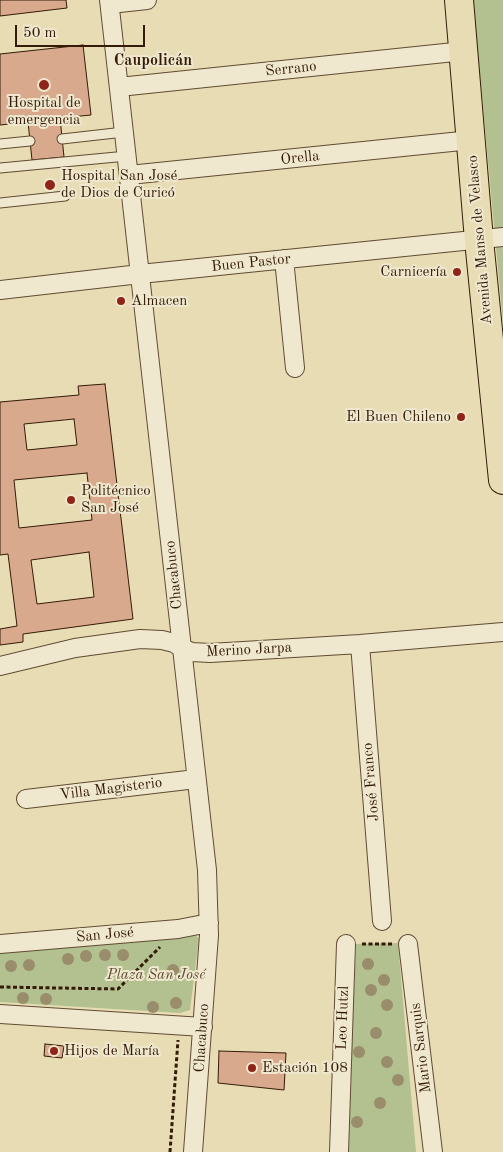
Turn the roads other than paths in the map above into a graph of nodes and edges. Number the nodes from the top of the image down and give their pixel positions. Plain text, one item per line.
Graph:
1 (148, 0) edge
2 (460, 0) edge
3 (109, 2) edge
4 (464, 51) junction
5 (119, 87) junction
6 (124, 132) junction
7 (62, 139) dead end
8 (471, 140) junction
9 (30, 141) dead end
10 (0, 144) edge
11 (127, 156) junction
12 (0, 168) edge
13 (129, 175) junction
14 (65, 196) dead end
15 (0, 203) edge
16 (491, 239) edge
17 (284, 260) junction
18 (140, 274) junction
19 (0, 290) edge
20 (295, 368) dead end
21 (503, 480) edge
22 (503, 632) edge
23 (360, 644) junction
24 (182, 648) junction
25 (0, 666) edge
26 (196, 779) junction
27 (26, 800) dead end
28 (382, 921) dead end
29 (209, 923) junction
30 (0, 944) edge
31 (346, 944) road end
32 (408, 944) road end
33 (0, 1014) edge
34 (202, 1027) junction
35 (193, 1152) edge
36 (339, 1152) edge
37 (433, 1152) edge

1 - 3 street
2 - 4 main road, Avenida Manso de Velasco
3 - 5 street, Chacabuco
4 - 5 street, Serrano
4 - 8 main road, Avenida Manso de Velasco
5 - 6 street, Chacabuco
6 - 7 lane
6 - 11 street, Chacabuco
8 - 13 street, Orella
8 - 16 main road, Avenida Manso de Velasco
9 - 10 lane
11 - 12 lane
11 - 13 street, Chacabuco
13 - 18 street, Chacabuco
14 - 15 lane
16 - 17 street, Buen Pastor
16 - 21 main road, Avenida Manso de Velasco
17 - 18 street, Buen Pastor
17 - 20 street
18 - 19 street, Buen Pastor
18 - 24 street, Chacabuco
22 - 23 street, Merino Jarpa
23 - 24 street, Merino Jarpa
23 - 28 street, José Franco
24 - 25 street, Merino Jarpa
24 - 26 street, Chacabuco
26 - 27 street, Villa Magisterio
26 - 29 street, Chacabuco
29 - 30 street, San José
29 - 34 street, Chacabuco
31 - 36 street, Leo Hutzl
32 - 37 street, Mario Sarquis
33 - 34 street
34 - 35 street, Chacabuco

